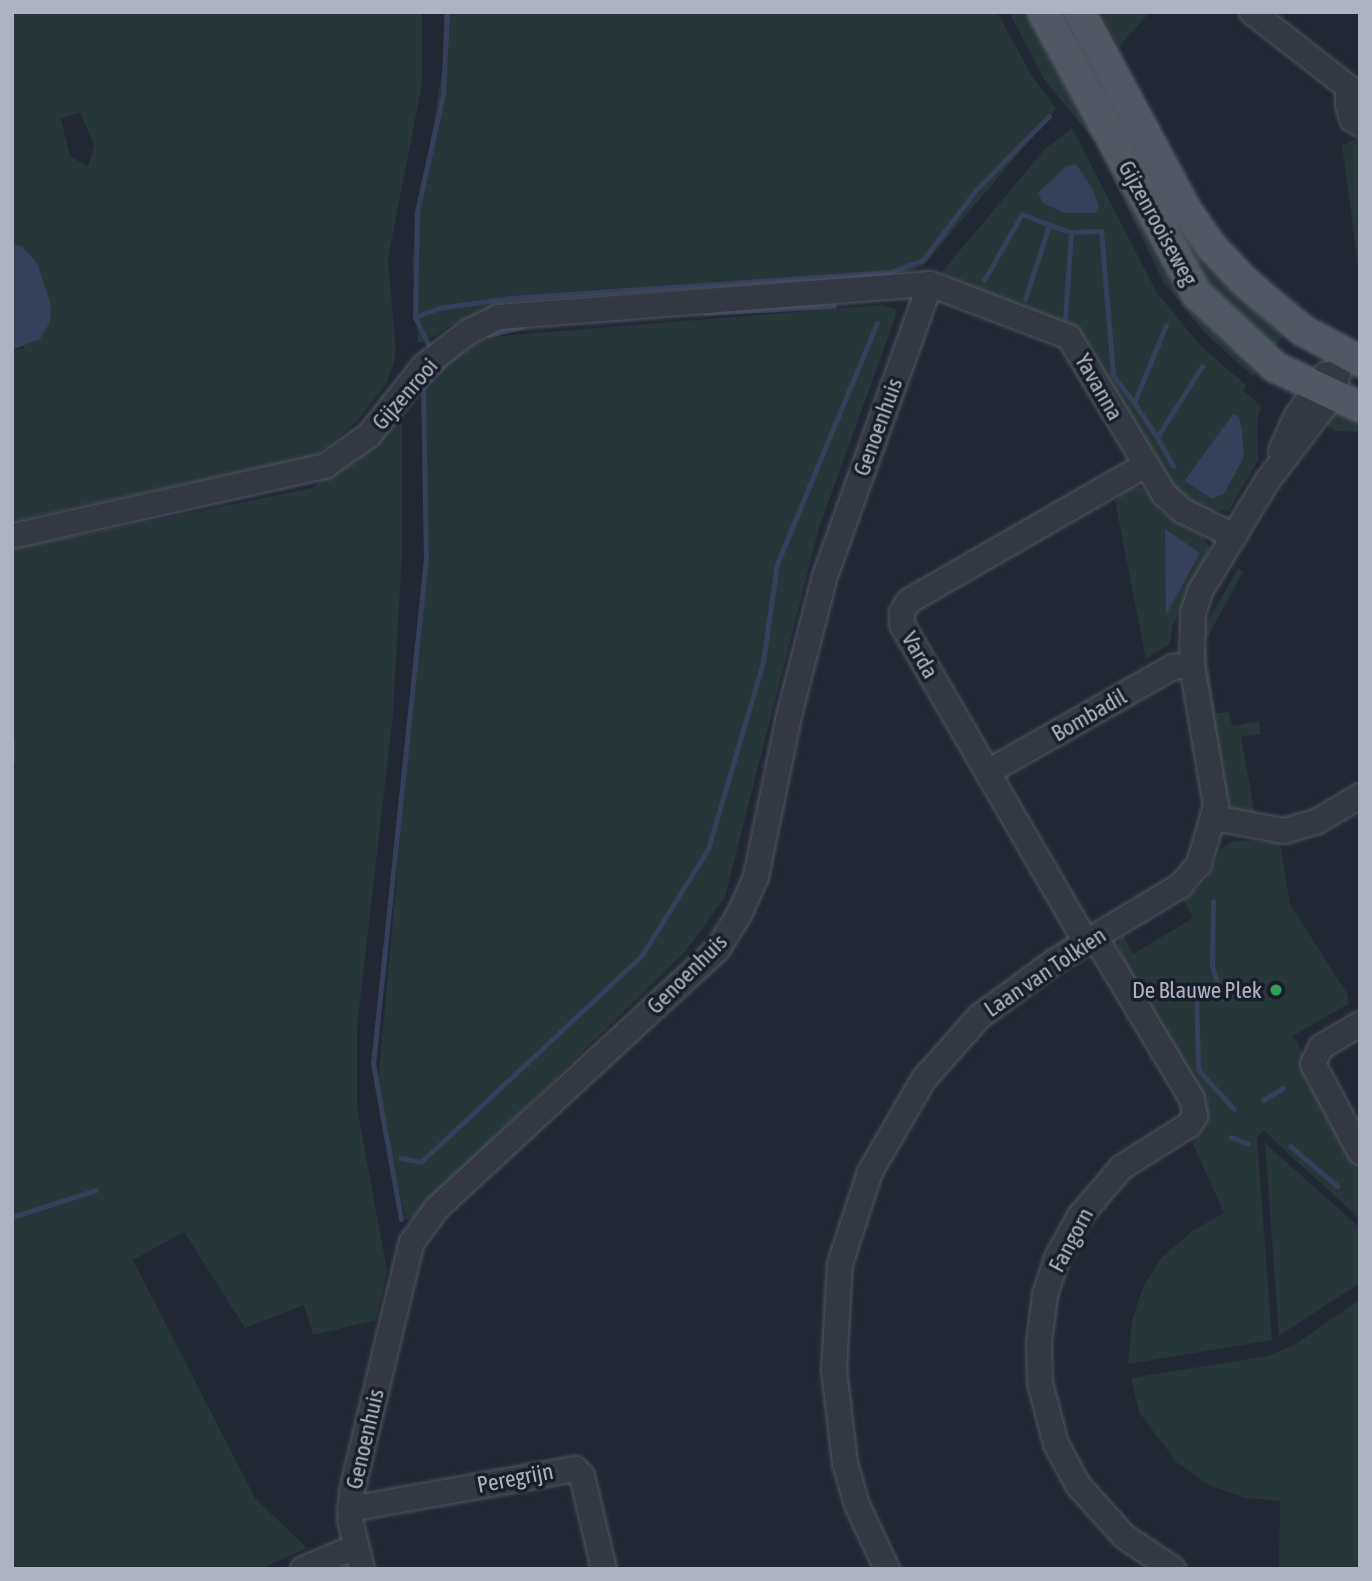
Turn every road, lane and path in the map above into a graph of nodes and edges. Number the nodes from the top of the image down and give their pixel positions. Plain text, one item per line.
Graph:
1 (1043, 12) edge
2 (1080, 12) edge
3 (1252, 12) edge
4 (1360, 124) edge
5 (930, 284) junction
6 (1352, 358) edge
7 (1323, 392) junction
8 (1360, 407) edge
9 (1144, 466) junction
10 (12, 536) edge
11 (1234, 536) junction
12 (1192, 665) junction
13 (988, 772) junction
14 (1360, 796) edge
15 (1215, 818) junction
16 (1091, 939) junction
17 (1360, 1024) edge
18 (1359, 1152) edge
19 (350, 1509) junction
20 (359, 1558) edge
21 (303, 1569) edge
22 (604, 1569) edge
23 (887, 1569) edge
24 (1173, 1569) edge

1 - 7 main road, Gijzenrooiseweg
2 - 6 main road, Gijzenrooiseweg
3 - 4 street
5 - 9 street, Yavanna
5 - 10 street, Gijzenrooi
5 - 19 street, Genoenhuis
6 - 7 street, Laan van Tolkien
7 - 8 main road, Gijzenrooiseweg
7 - 11 street, Laan van Tolkien
9 - 11 street, Yavanna
9 - 13 street, Varda
11 - 12 street, Laan van Tolkien
12 - 13 street, Bombadil
12 - 15 street, Laan van Tolkien
13 - 16 street, Varda
14 - 15 street
15 - 16 street, Laan van Tolkien
16 - 23 street, Laan van Tolkien
16 - 24 street, Fangorn
17 - 18 street
19 - 20 street, Genoenhuis
19 - 22 street, Peregrijn
20 - 21 street, Genoenhuis

